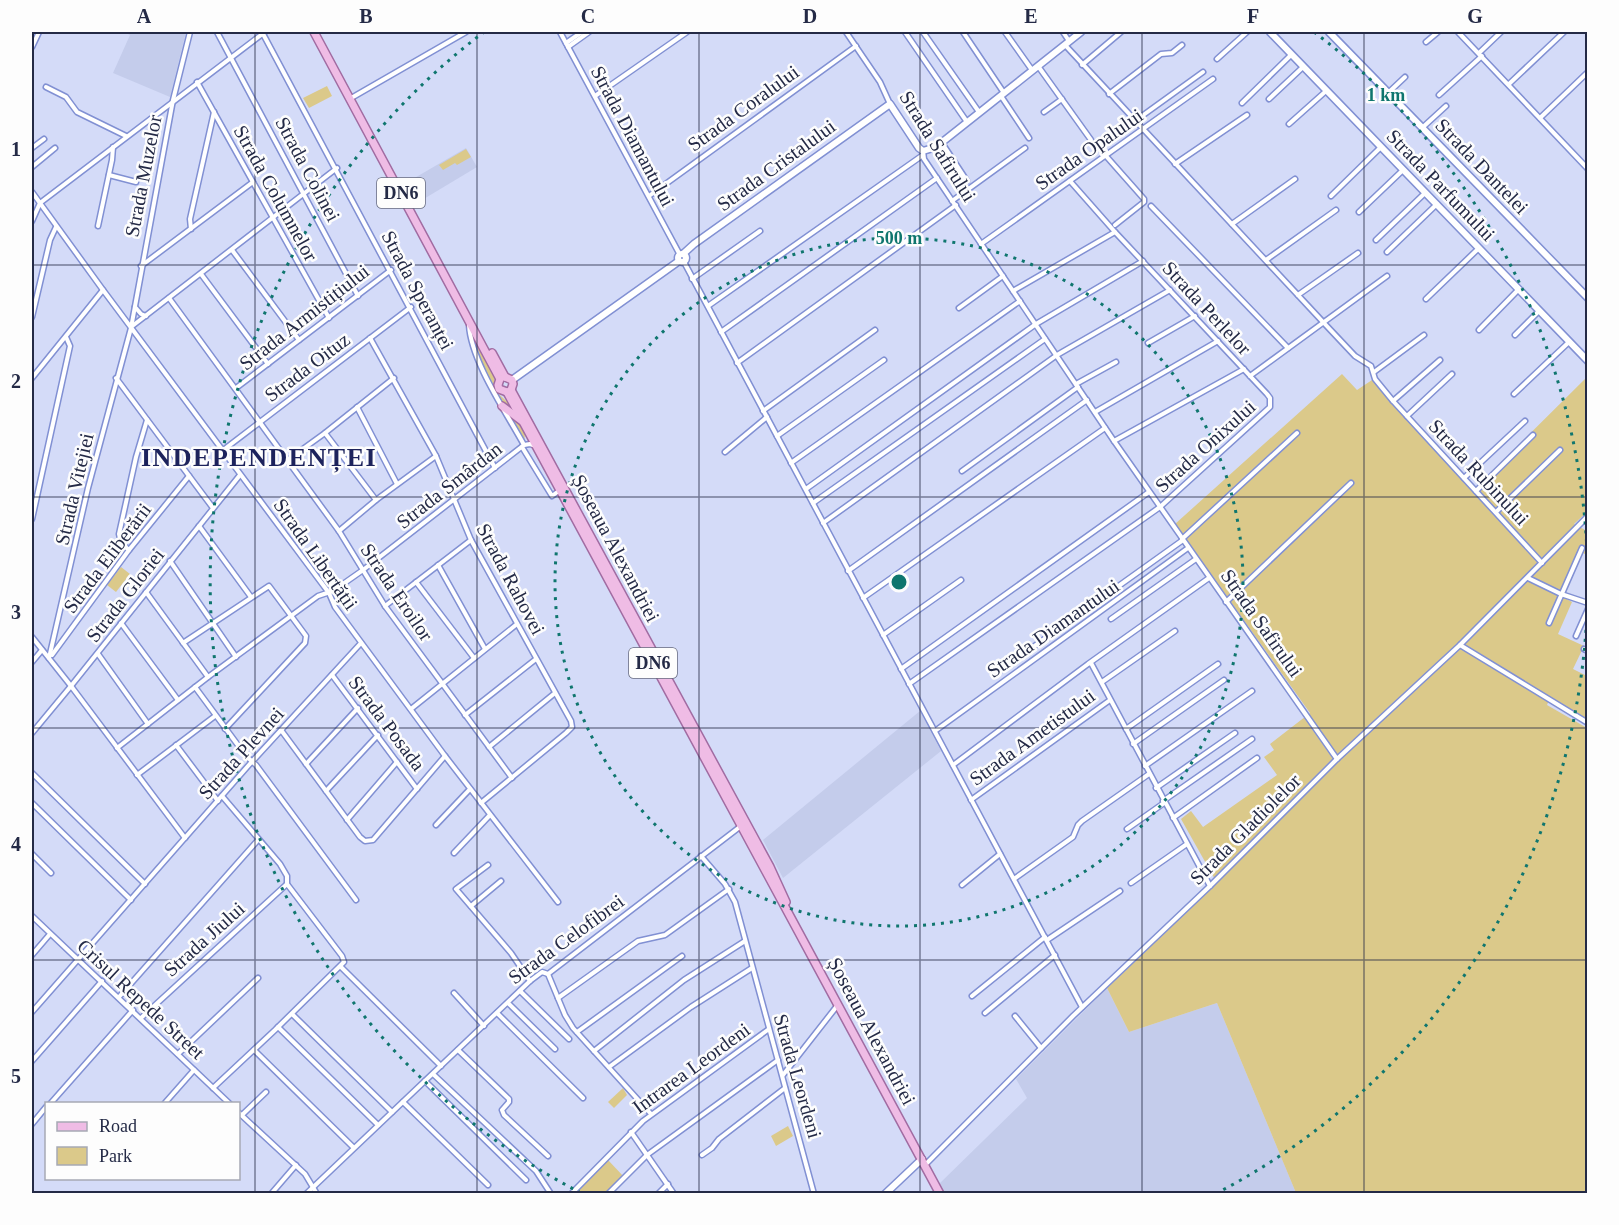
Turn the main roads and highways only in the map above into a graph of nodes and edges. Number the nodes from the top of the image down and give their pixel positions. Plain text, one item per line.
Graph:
1 (316, 32) edge
2 (506, 379) junction
3 (509, 391) junction
4 (502, 406) road end
5 (523, 421) junction
6 (790, 913) junction
7 (940, 1194) edge

1 - 2 main road, DN6
1 - 2 main road, DN6
2 - 3 main road
2 - 3 main road, DN6
3 - 5 main road, Șoseaua Alexandriei / DN6
3 - 6 main road, Șoseaua Alexandriei / DN6
4 - 5 main road
5 - 6 main road, Șoseaua Alexandriei / DN6
6 - 7 main road, Șoseaua Alexandriei / DN6

